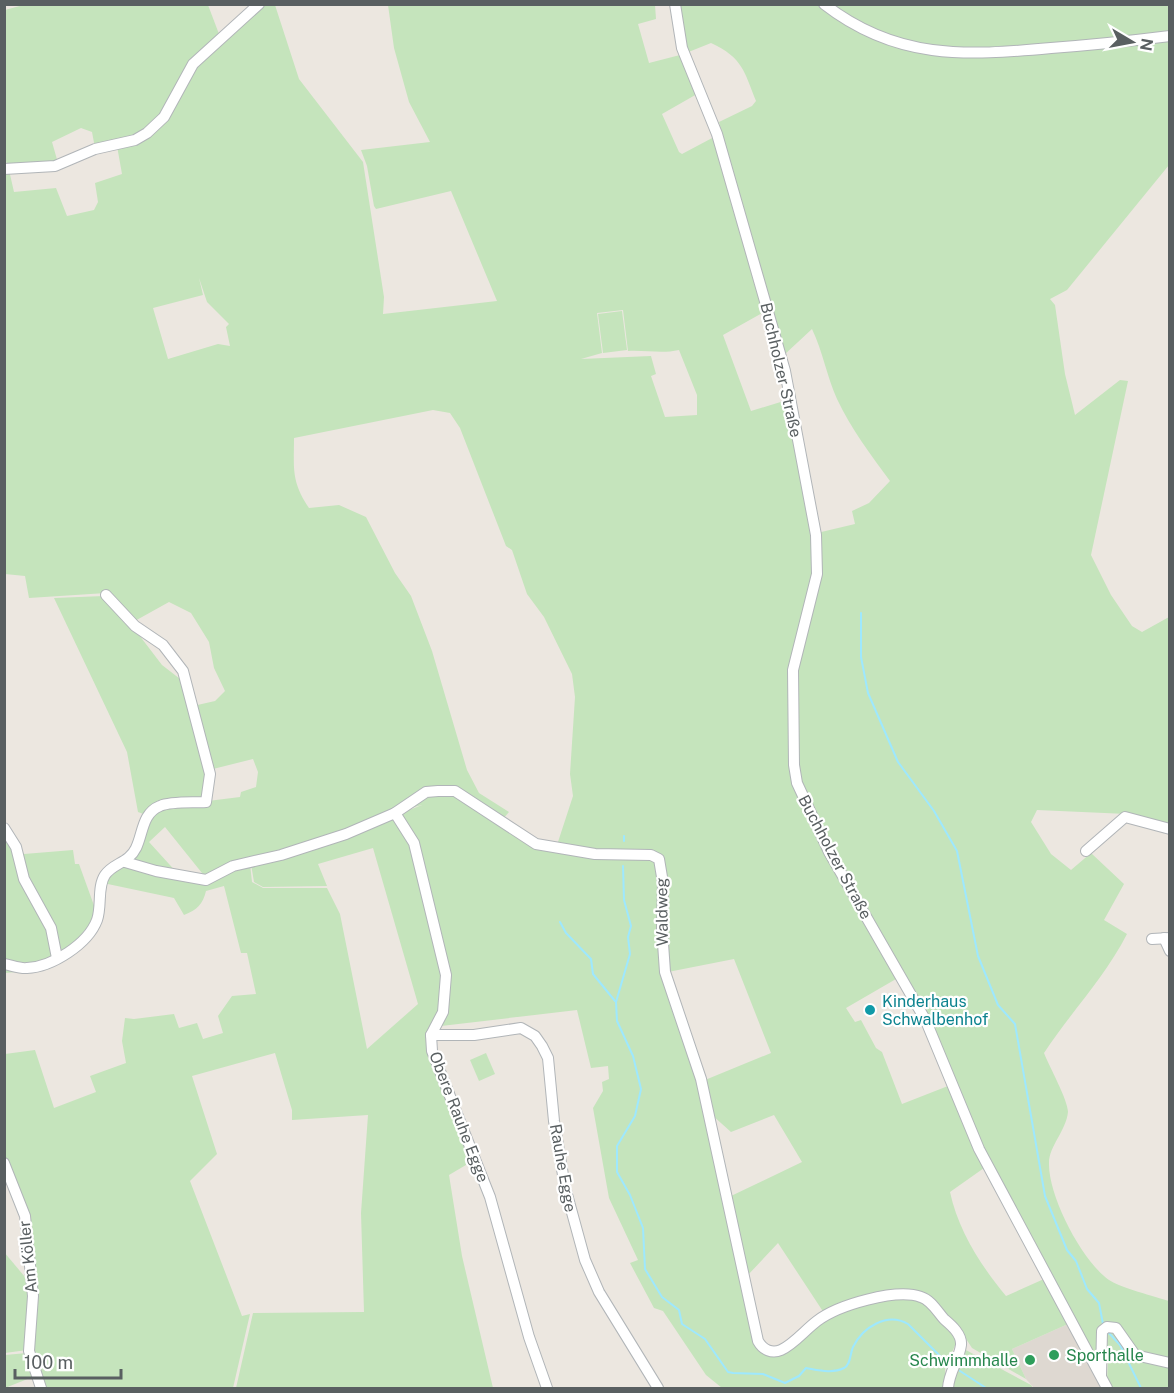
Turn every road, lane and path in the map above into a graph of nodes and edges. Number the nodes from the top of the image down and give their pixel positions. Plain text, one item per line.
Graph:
1 (259, 4) edge
2 (675, 4) edge
3 (824, 4) edge
4 (1170, 36) edge
5 (4, 169) edge
6 (106, 595) dead end
7 (395, 813) junction
8 (4, 828) edge
9 (1170, 829) edge
10 (1086, 851) dead end
11 (125, 862) junction
12 (1167, 938) edge
13 (1152, 939) dead end
14 (1170, 951) edge
15 (57, 958) junction
16 (4, 964) edge
17 (431, 1035) junction
18 (4, 1163) edge
19 (1170, 1363) edge
20 (1104, 1384) edge
21 (41, 1389) edge
22 (548, 1389) edge
23 (658, 1389) edge
24 (948, 1389) edge

1 - 5 street
2 - 20 street, Buchholzer Straße
3 - 4 street
6 - 11 street
7 - 11 street, Waldweg
7 - 17 street, Obere Rauhe Egge
7 - 24 street, Waldweg
8 - 15 street
9 - 10 street
11 - 15 street
12 - 13 street
12 - 14 street
15 - 16 street
17 - 22 street, Obere Rauhe Egge
17 - 23 street, Rauhe Egge
18 - 21 street, Am Köller
19 - 20 street

